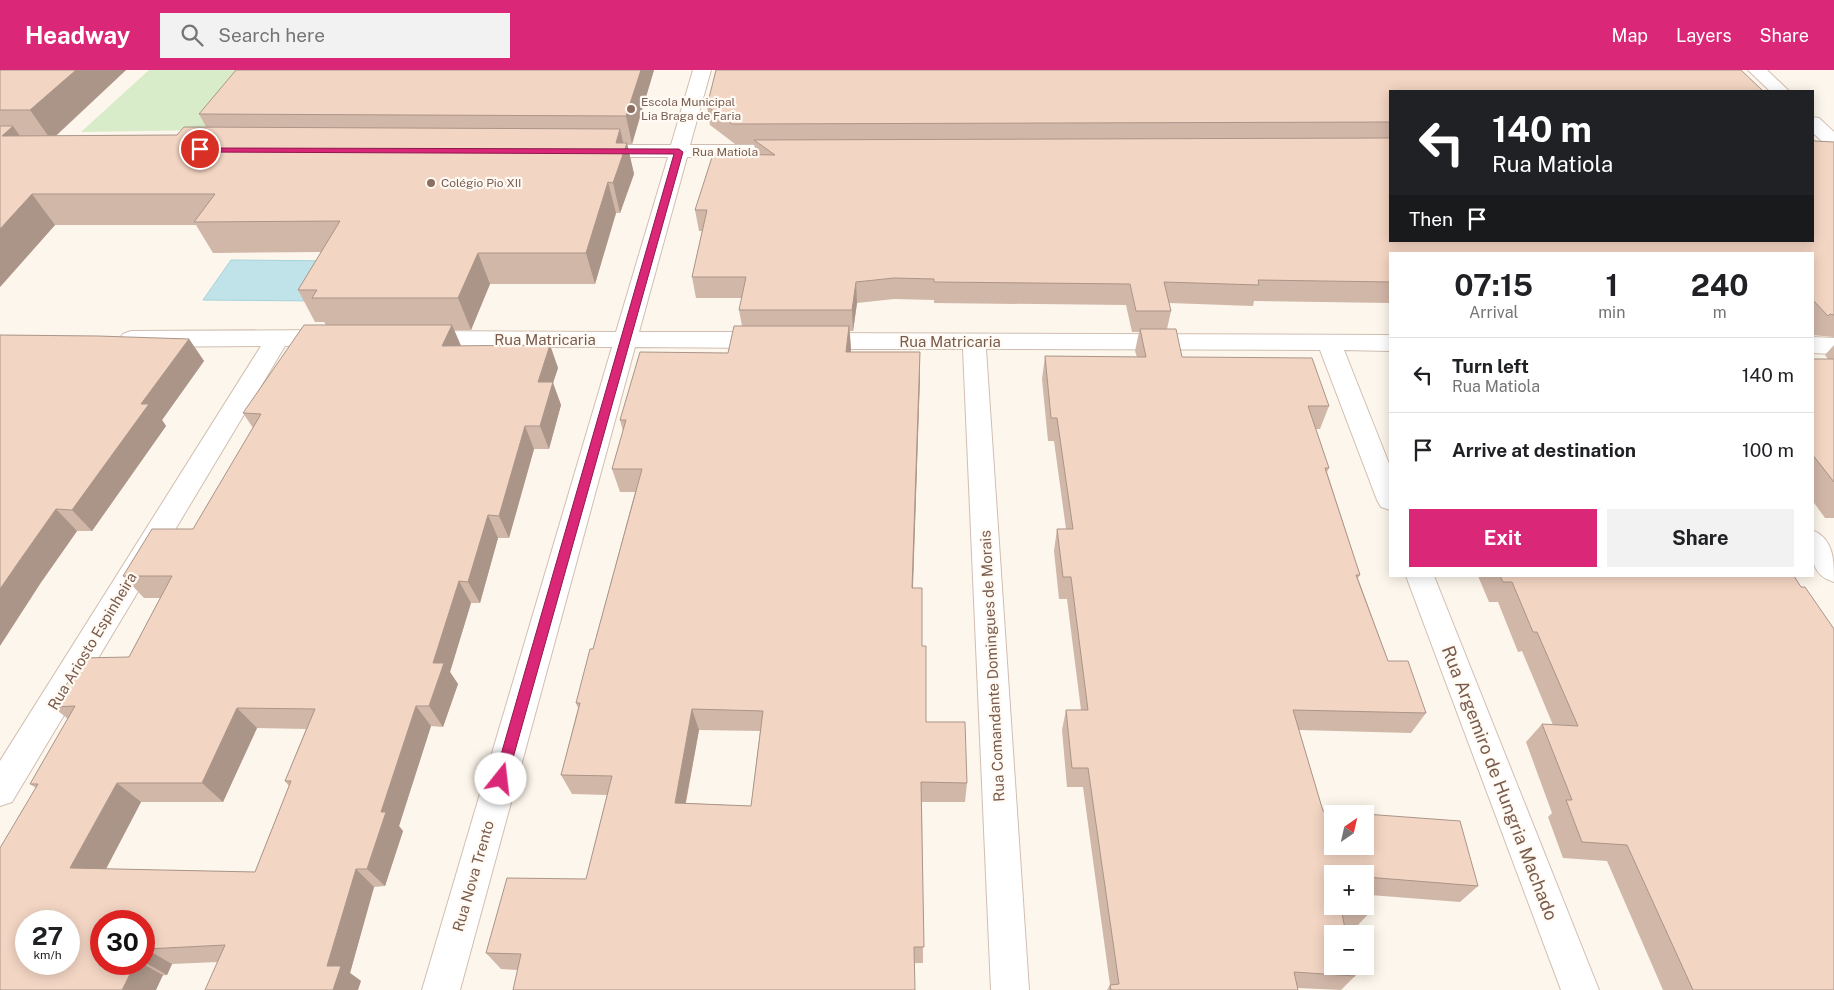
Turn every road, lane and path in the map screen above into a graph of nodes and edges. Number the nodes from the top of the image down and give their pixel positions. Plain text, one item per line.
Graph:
1 (702, 70) edge
2 (1757, 70) edge
3 (1779, 90) edge
4 (1814, 124) edge
5 (1834, 142) edge
6 (1814, 149) edge
7 (1834, 149) edge
8 (569, 151) edge
9 (807, 151) edge
10 (679, 152) junction
11 (278, 338) junction
12 (357, 338) edge
13 (397, 338) edge
14 (109, 339) edge
15 (625, 340) junction
16 (974, 341) junction
17 (1329, 343) junction
18 (1389, 343) edge
19 (1814, 345) edge
20 (1834, 346) edge
21 (1389, 497) edge
22 (1814, 544) edge
23 (1834, 571) edge
24 (1420, 577) edge
25 (0, 791) edge
26 (441, 990) edge
27 (1010, 990) edge
28 (1580, 990) edge

1 - 10 street, Rua Nova Trento
2 - 3 street
4 - 5 street
6 - 7 street
8 - 10 street, Rua Matiola
9 - 10 street, Rua Matiola
10 - 15 street, Rua Nova Trento
11 - 12 street
11 - 14 street
11 - 25 street, Rua Ariosto Espinheira
13 - 15 street, Rua Matricaria
15 - 16 street, Rua Matricaria
15 - 26 street, Rua Nova Trento
16 - 17 street, Rua Matricaria
16 - 27 street, Rua Comandante Domingues de Morais
17 - 18 street, Rua Matricaria
17 - 21 street
19 - 20 street
22 - 23 street
24 - 28 street, Rua Argemiro de Hungria Machado

